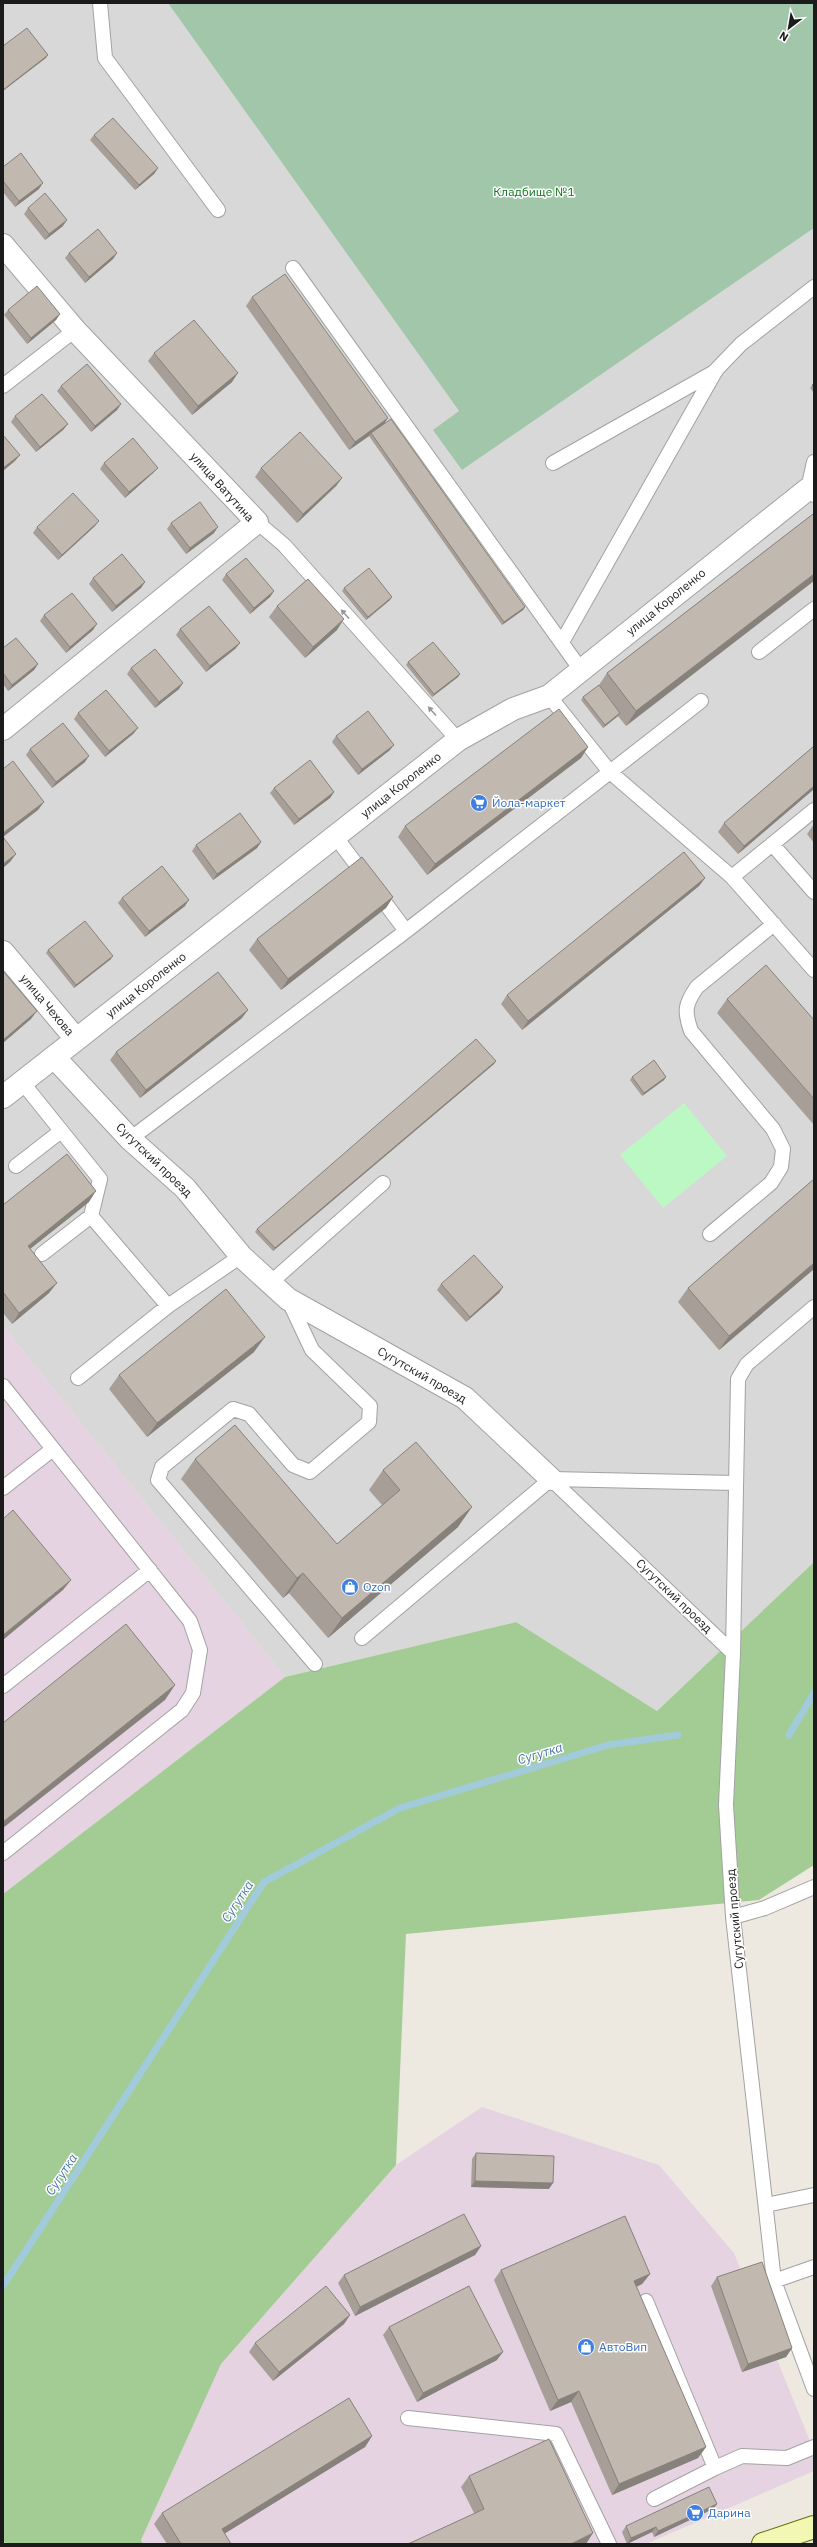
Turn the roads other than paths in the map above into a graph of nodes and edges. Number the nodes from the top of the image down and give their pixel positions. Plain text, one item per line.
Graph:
1 (100, 3) edge
2 (218, 210) dead end
3 (3, 245) edge
4 (293, 268) dead end
5 (814, 287) edge
6 (75, 330) junction
7 (716, 370) junction
8 (3, 386) edge
9 (814, 462) edge
10 (553, 463) dead end
11 (811, 492) edge
12 (257, 522) junction
13 (814, 609) edge
14 (562, 642) junction
15 (759, 652) dead end
16 (581, 670) junction
17 (549, 696) junction
18 (701, 701) dead end
19 (3, 729) edge
20 (458, 740) junction
21 (610, 772) junction
22 (814, 810) edge
23 (335, 836) junction
24 (772, 844) junction
25 (732, 877) junction
26 (814, 892) edge
27 (774, 924) junction
28 (406, 931) junction
29 (3, 952) edge
30 (814, 970) edge
31 (76, 1039) junction
32 (54, 1057) junction
33 (22, 1082) junction
34 (3, 1097) edge
35 (61, 1131) junction
36 (130, 1139) junction
37 (16, 1166) dead end
38 (383, 1183) dead end
39 (91, 1216) junction
40 (710, 1234) dead end
41 (42, 1254) edge
42 (241, 1256) junction
43 (269, 1284) junction
44 (288, 1299) junction
45 (168, 1306) junction
46 (814, 1307) edge
47 (78, 1378) dead end
48 (3, 1386) edge
49 (53, 1449) junction
50 (551, 1479) junction
51 (736, 1483) junction
52 (3, 1488) edge
53 (150, 1570) junction
54 (362, 1638) edge
55 (732, 1653) junction
56 (316, 1664) dead end
57 (3, 1686) edge
58 (3, 1853) edge
59 (814, 1887) edge
60 (733, 1916) junction
61 (814, 2195) edge
62 (766, 2205) junction
63 (814, 2267) edge
64 (774, 2281) junction
65 (646, 2301) dead end
66 (814, 2389) edge
67 (408, 2418) dead end
68 (814, 2447) edge
69 (715, 2468) junction
70 (654, 2499) dead end
71 (814, 2527) edge
72 (609, 2544) edge
73 (763, 2544) edge

1 - 2 lane
3 - 6 street, улица Ватутина
4 - 14 lane
5 - 7 lane
6 - 8 lane
6 - 12 street, улица Ватутина
7 - 10 lane
7 - 14 lane
9 - 11 lane
11 - 16 street, улица Короленко
12 - 19 street, улица Ватутина
20 -> 12 lane
13 - 15 lane
14 - 16 lane
16 - 17 street, улица Короленко
17 - 20 street, улица Короленко
17 - 21 lane
18 - 21 lane
20 - 23 street, улица Короленко
21 - 25 lane
21 - 28 lane
22 - 24 lane
23 - 28 lane
23 - 31 street, улица Короленко
24 - 25 lane
24 - 26 lane
25 - 27 lane
27 - 30 lane
27 - 40 lane
28 - 36 lane
29 - 31 street, улица Чехова
31 - 32 street, улица Короленко
32 - 33 street, улица Короленко
32 - 36 street, Сугутский проезд
33 - 34 street, улица Короленко
33 - 35 lane
35 - 37 lane
35 - 39 lane
36 - 42 street, Сугутский проезд
38 - 43 lane
39 - 41 lane
39 - 45 lane
42 - 43 street, Сугутский проезд
42 - 45 lane
43 - 44 street, Сугутский проезд
44 - 50 street, Сугутский проезд
44 - 56 lane
45 - 47 lane
46 - 51 lane
48 - 49 lane
49 - 52 lane
49 - 53 lane
50 - 51 lane
50 - 54 lane
50 - 55 lane, Сугутский проезд
51 - 55 lane
53 - 57 lane
53 - 58 lane
55 - 60 lane, Сугутский проезд
59 - 60 lane
60 - 62 lane, Сугутский проезд
61 - 62 lane
62 - 64 lane, Сугутский проезд
63 - 64 lane
64 - 66 lane, Сугутский проезд
65 - 69 lane
67 - 72 lane
68 - 69 lane
69 - 70 lane
71 - 73 main road

